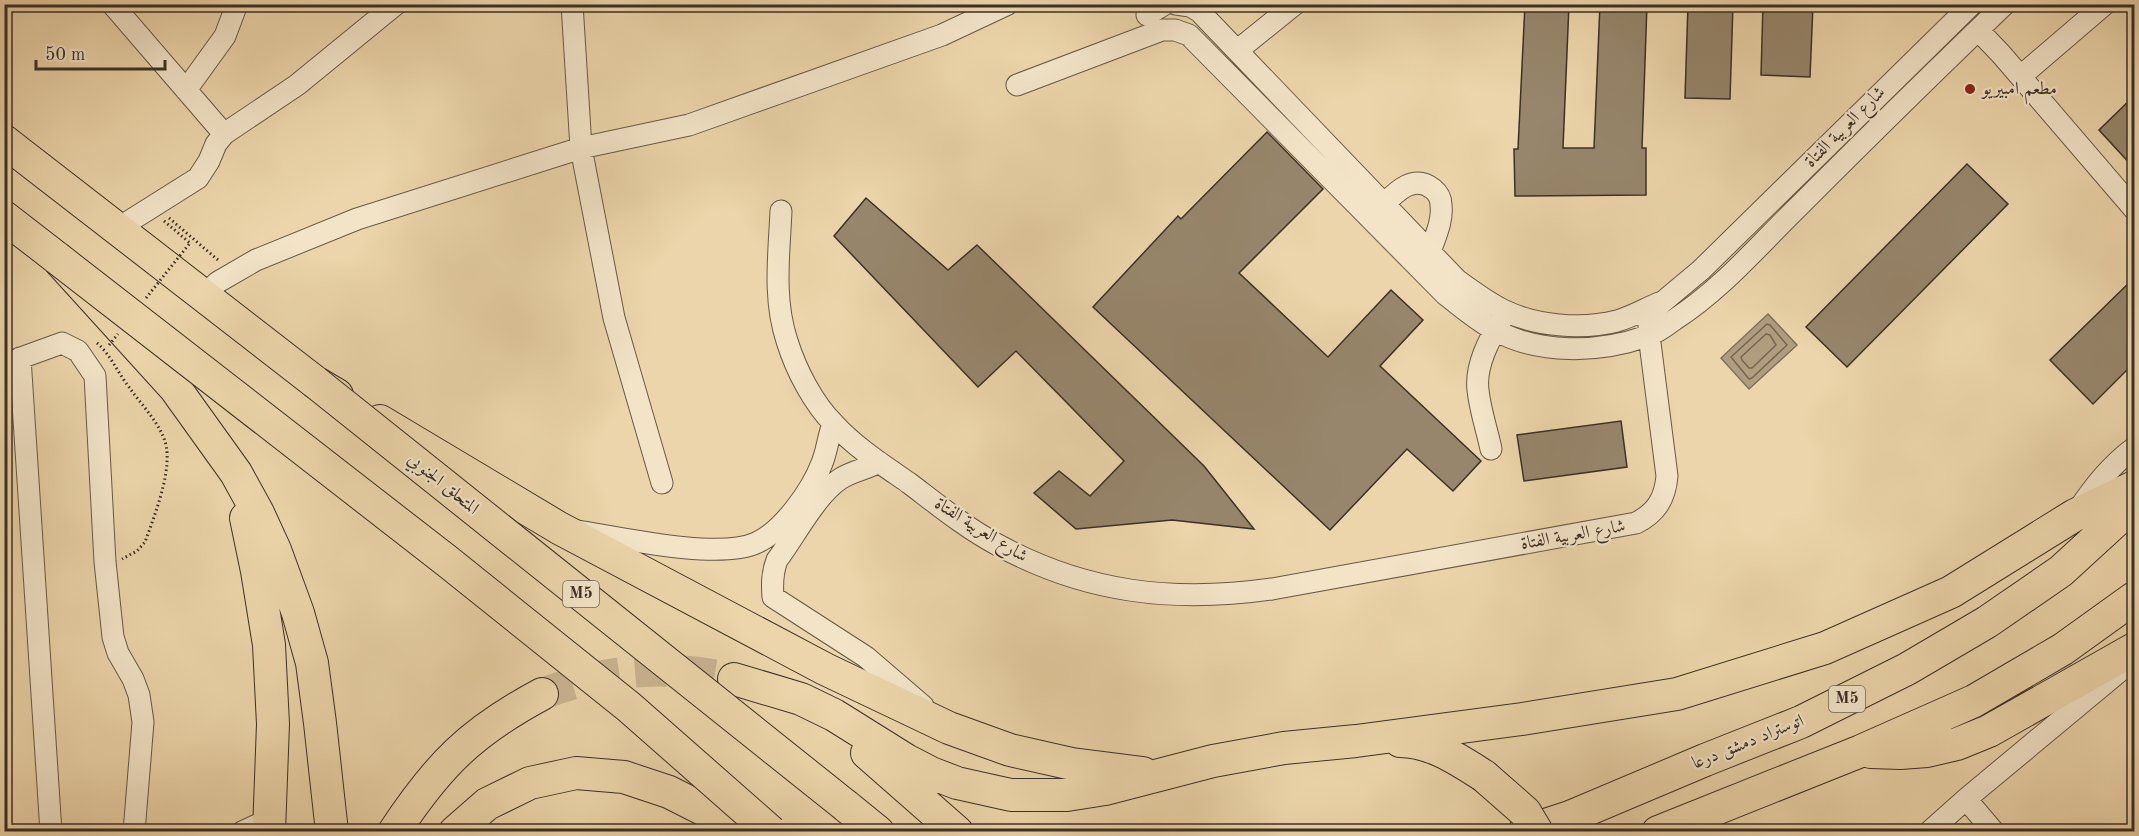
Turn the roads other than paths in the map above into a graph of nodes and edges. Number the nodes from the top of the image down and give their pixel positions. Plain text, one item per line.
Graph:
1 (112, 4) edge
2 (237, 4) edge
3 (396, 4) edge
4 (572, 4) edge
5 (1008, 4) edge
6 (1296, 4) edge
7 (1971, 4) edge
8 (2005, 4) edge
9 (2105, 4) edge
10 (1163, 7) edge
11 (1978, 30) junction
12 (1239, 50) junction
13 (1912, 62) junction
14 (2021, 76) junction
15 (1927, 78) junction
16 (1017, 85) dead end
17 (186, 90) junction
18 (224, 134) junction
19 (4, 141) edge
20 (581, 148) junction
21 (1372, 202) junction
22 (2134, 209) edge
23 (782, 211) dead end
24 (4, 217) edge
25 (117, 229) junction
26 (1430, 252) junction
27 (57, 258) junction
28 (203, 296) junction
29 (1659, 303) junction
30 (1506, 312) junction
31 (1495, 330) junction
32 (1650, 335) junction
33 (12, 361) edge
34 (315, 382) junction
35 (833, 424) junction
36 (2134, 448) edge
37 (1491, 449) dead end
38 (879, 462) junction
39 (236, 473) junction
40 (662, 483) dead end
41 (2134, 487) edge
42 (2134, 504) edge
43 (806, 506) junction
44 (2075, 515) junction
45 (559, 528) junction
46 (2134, 598) edge
47 (2134, 649) edge
48 (2134, 659) edge
49 (734, 679) tunnel mouth
50 (542, 694) tunnel mouth
51 (801, 699) junction
52 (949, 728) junction
53 (1356, 741) junction
54 (1861, 751) junction
55 (1159, 775) junction
56 (1965, 799) junction
57 (260, 827) edge
58 (51, 831) edge
59 (134, 831) edge
60 (332, 831) edge
61 (394, 831) edge
62 (455, 831) edge
63 (748, 831) edge
64 (771, 831) edge
65 (878, 831) edge
66 (957, 831) edge
67 (1524, 831) edge
68 (1537, 831) edge
69 (1658, 831) edge
70 (1929, 831) edge
71 (1994, 831) edge

1 - 17 street
2 - 17 street
3 - 18 street
4 - 20 street
5 - 20 street
6 - 12 street
7 - 13 street, شارع العربية الفتاة
8 - 11 street
9 - 14 street
10 - 12 street
11 - 14 street
11 - 15 street
12 - 21 street
13 - 15 street
13 - 29 street, شارع العربية الفتاة
14 - 22 street
15 - 32 street
16 - 21 street
17 - 18 street
18 - 25 street
19 - 25 highway, المتحلق الجنوبي
20 - 28 street
20 - 40 street
21 - 26 street
21 - 26 street
21 - 31 street
23 - 35 street, شارع العربية الفتاة
24 - 27 highway
25 - 28 highway, المتحلق الجنوبي
26 - 30 street
27 - 39 highway
27 - 64 highway, bridge
28 - 34 highway, المتحلق الجنوبي
29 - 30 street
29 - 32 street, شارع العربية الفتاة
30 - 31 street
31 - 32 street
31 - 37 street
32 - 38 street, شارع العربية الفتاة
33 - 58 street
33 - 59 street
34 - 45 highway
34 - 65 highway, المتحلق الجنوبي / M5, bridge
35 - 38 street, شارع العربية الفتاة
35 - 43 street
36 - 44 street
38 - 43 street
39 - 57 highway
39 - 60 highway
41 - 44 highway
42 - 67 highway, اتوستراد دمشق درعا / M5
43 - 45 street
43 - 52 street
44 - 53 highway
45 - 52 highway
46 - 54 highway
47 - 54 highway
48 - 56 street
49 - 51 highway
50 - 61 highway
51 - 55 highway
51 - 66 highway
52 - 55 highway
53 - 55 highway
53 - 68 highway, bridge
54 - 69 highway
56 - 70 street
56 - 71 street
62 - 63 highway

